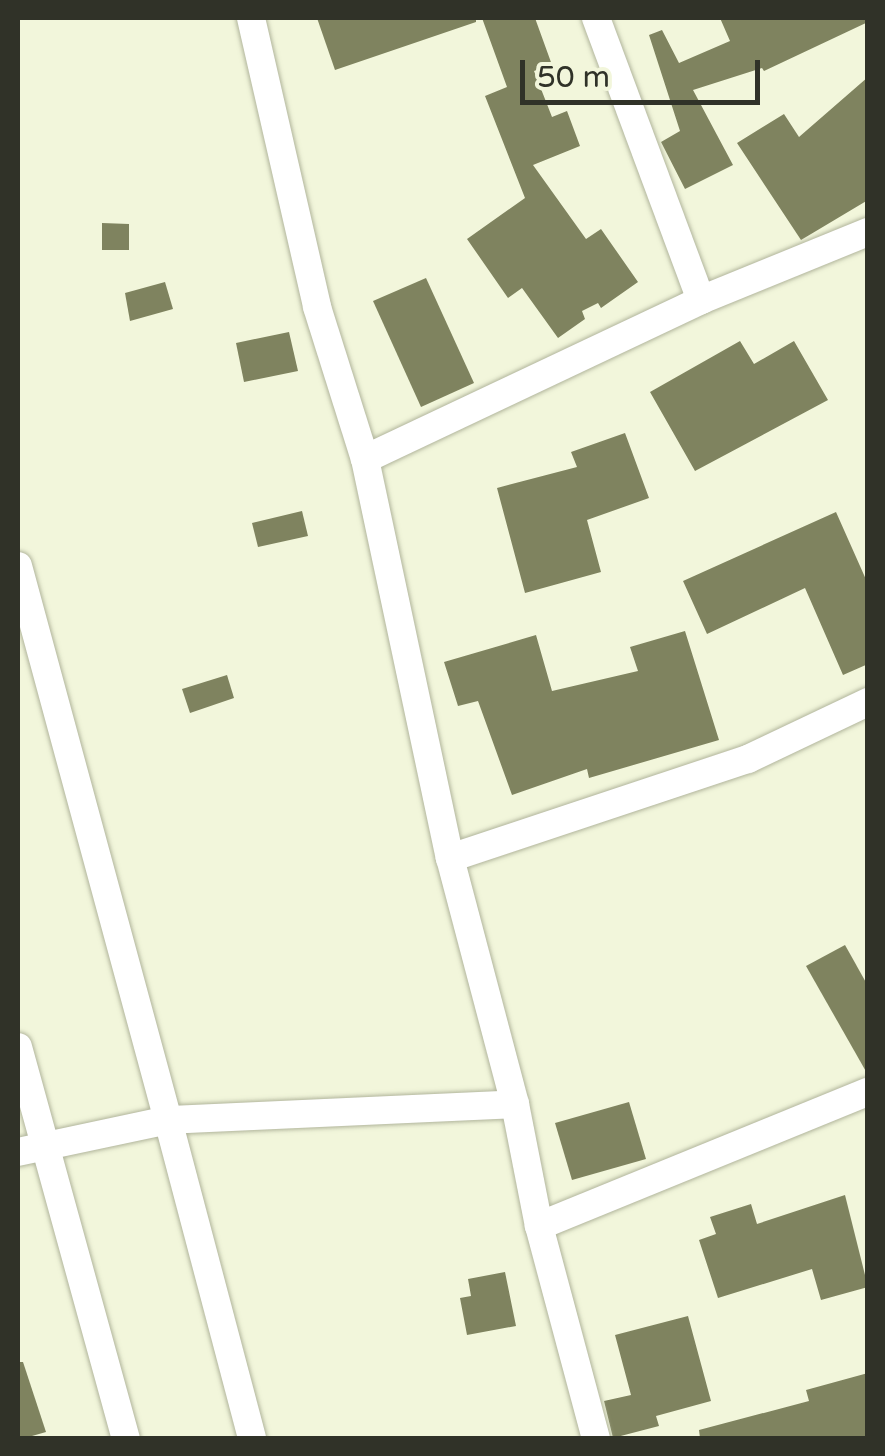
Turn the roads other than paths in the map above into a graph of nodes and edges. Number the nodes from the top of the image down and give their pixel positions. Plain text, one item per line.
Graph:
1 (251, 18) edge
2 (596, 18) edge
3 (868, 232) edge
4 (702, 300) junction
5 (365, 459) junction
6 (18, 566) edge
7 (868, 702) edge
8 (450, 858) junction
9 (18, 1047) edge
10 (868, 1092) edge
11 (515, 1104) junction
12 (168, 1120) junction
13 (48, 1143) junction
14 (18, 1152) edge
15 (539, 1226) junction
16 (126, 1438) edge
17 (252, 1438) edge
18 (596, 1438) edge

1 - 5 street
2 - 4 street
3 - 4 street
4 - 5 street
5 - 8 street
6 - 12 street
7 - 8 street
8 - 11 street
9 - 13 street
10 - 15 street
11 - 12 street
11 - 15 street
12 - 13 street
12 - 17 street
13 - 14 street
13 - 16 street
15 - 18 street

